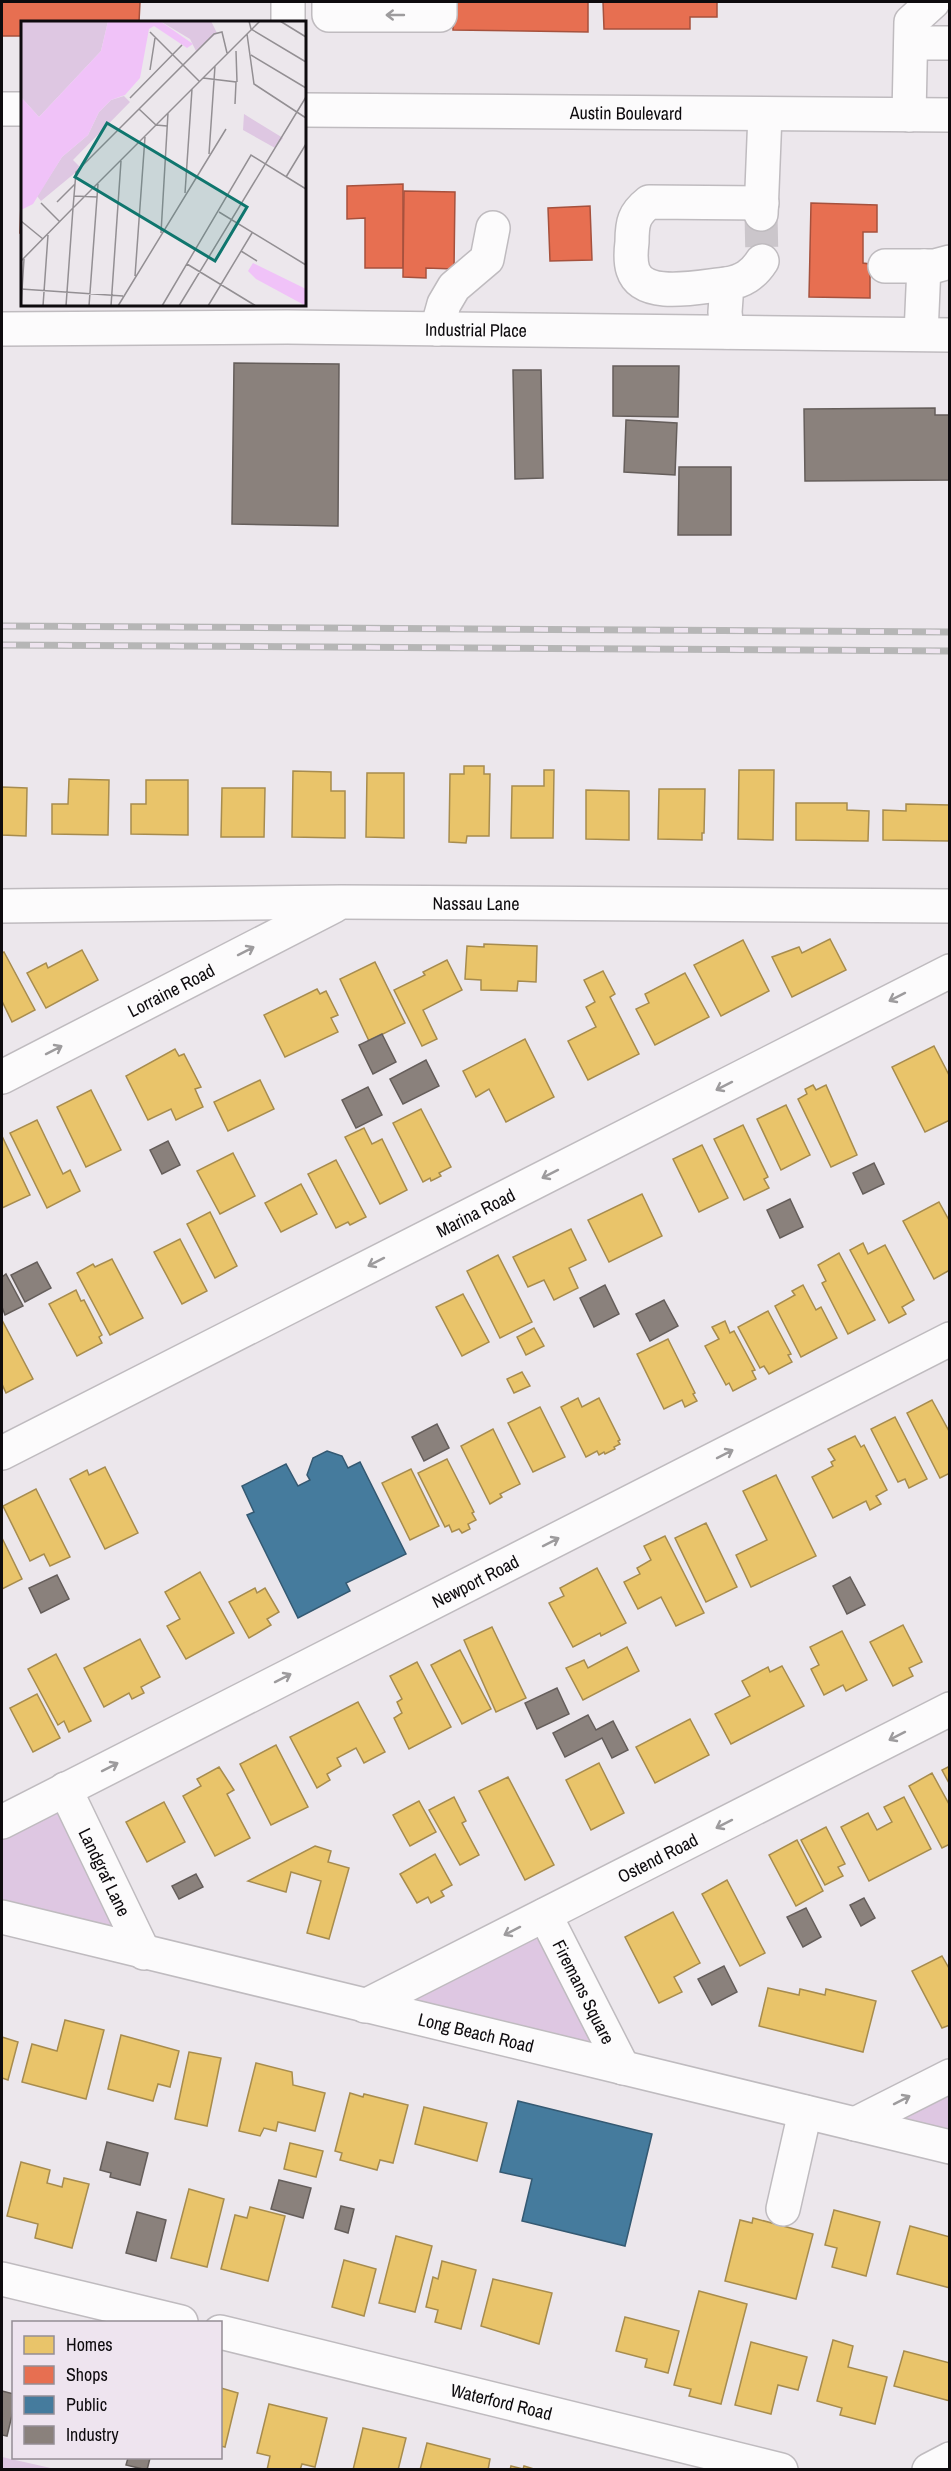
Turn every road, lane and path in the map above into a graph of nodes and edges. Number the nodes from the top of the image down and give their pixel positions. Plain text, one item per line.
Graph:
1 (288, 2) edge
2 (329, 2) edge
3 (440, 2) edge
4 (933, 2) edge
5 (288, 21) edge
6 (911, 43) junction
7 (950, 43) edge
8 (2, 109) edge
9 (21, 109) edge
10 (306, 110) edge
11 (765, 114) junction
12 (909, 115) junction
13 (950, 115) edge
14 (493, 228) dead end
15 (762, 261) dead end
16 (937, 264) edge
17 (885, 266) dead end
18 (727, 284) junction
19 (287, 316) edge
20 (2, 329) edge
21 (437, 329) junction
22 (727, 332) junction
23 (935, 335) edge
24 (341, 902) junction
25 (2, 906) edge
26 (950, 906) edge
27 (950, 971) edge
28 (2, 1077) edge
29 (950, 1339) edge
30 (2, 1453) edge
31 (950, 1709) edge
32 (65, 1789) junction
33 (2, 1822) edge
34 (545, 1915) junction
35 (2, 1917) edge
36 (144, 1953) junction
37 (365, 2006) junction
38 (623, 2068) junction
39 (950, 2076) edge
40 (805, 2112) junction
41 (855, 2124) junction
42 (950, 2147) edge
43 (783, 2209) dead end
44 (2, 2279) edge
45 (177, 2321) edge
46 (222, 2332) edge
47 (950, 2459) edge
48 (781, 2469) edge
49 (929, 2469) edge

1 - 5 street
3 -> 2 street
4 - 6 street
6 - 7 street
6 - 12 street
8 - 9 street
10 - 11 street, Austin Boulevard
11 - 12 street, Austin Boulevard
11 - 18 street
12 - 13 street, Austin Boulevard
14 - 21 street
15 - 18 street
16 - 17 street
16 - 23 street
18 - 22 street
19 - 20 street, Industrial Place
19 - 21 street, Industrial Place
21 - 22 street, Industrial Place
22 - 23 street, Industrial Place
24 - 25 street, Nassau Lane
24 - 26 street, Nassau Lane
28 -> 24 street, Lorraine Road
27 -> 30 street, Marina Road
32 -> 29 street, Newport Road
31 -> 34 street, Ostend Road
32 - 33 street, Newport Road
32 - 36 street, Landgraf Lane
34 -> 37 street, Ostend Road
34 - 38 street, Firemans Square
35 - 36 street, Long Beach Road
36 - 37 street, Long Beach Road
37 - 38 street, Long Beach Road
38 - 40 street, Long Beach Road
41 -> 39 street
40 - 41 street, Long Beach Road
40 - 43 street
41 - 42 street, Long Beach Road
44 - 45 street
46 - 48 street, Waterford Road
47 - 49 street

